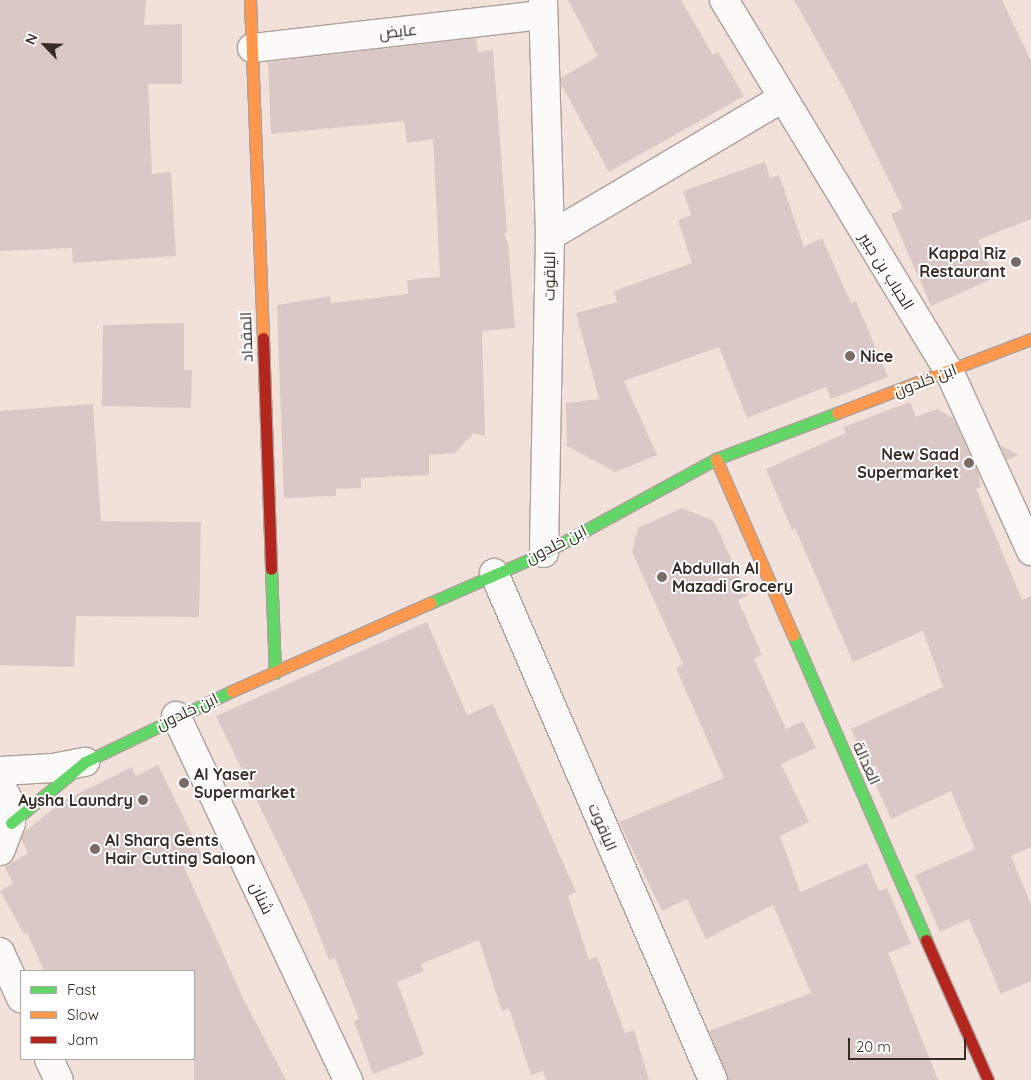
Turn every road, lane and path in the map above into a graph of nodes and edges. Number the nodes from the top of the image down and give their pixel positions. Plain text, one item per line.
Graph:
1 (250, 0) edge
2 (724, 0) edge
3 (543, 8) edge
4 (252, 48) junction
5 (781, 99) junction
6 (550, 236) junction
7 (1031, 339) edge
8 (949, 371) junction
9 (716, 459) junction
10 (1031, 550) edge
11 (544, 553) junction
12 (494, 573) junction
13 (275, 673) junction
14 (176, 716) junction
15 (85, 762) junction
16 (0, 771) edge
17 (0, 784) edge
18 (11, 823) junction
19 (0, 851) edge
20 (0, 952) edge
21 (20, 996) edge
22 (49, 1060) edge
23 (59, 1080) edge
24 (348, 1080) edge
25 (713, 1080) edge
26 (988, 1080) edge

1 - 4 street, المقداد
2 - 5 street, الحباب بن جبير
3 - 4 street, عايض
3 - 6 street, الياقوت
4 - 13 street, المقداد
5 - 6 street
5 - 8 street, الحباب بن جبير
6 - 11 street, الياقوت
7 - 8 street, ابن خلدون
8 - 9 street, ابن خلدون
8 - 10 street, الحباب بن جبير
9 - 11 street, ابن خلدون
9 - 26 street, العدالة
11 - 12 street, ابن خلدون
12 - 13 street, ابن خلدون
12 - 25 street, الياقوت
13 - 14 street, ابن خلدون
14 - 15 street, ابن خلدون
14 - 24 street, شنان
15 - 16 street, ابن خلدون
15 - 18 street, ابن خلدون
17 - 18 street
18 - 19 street
20 - 21 street
22 - 23 street

